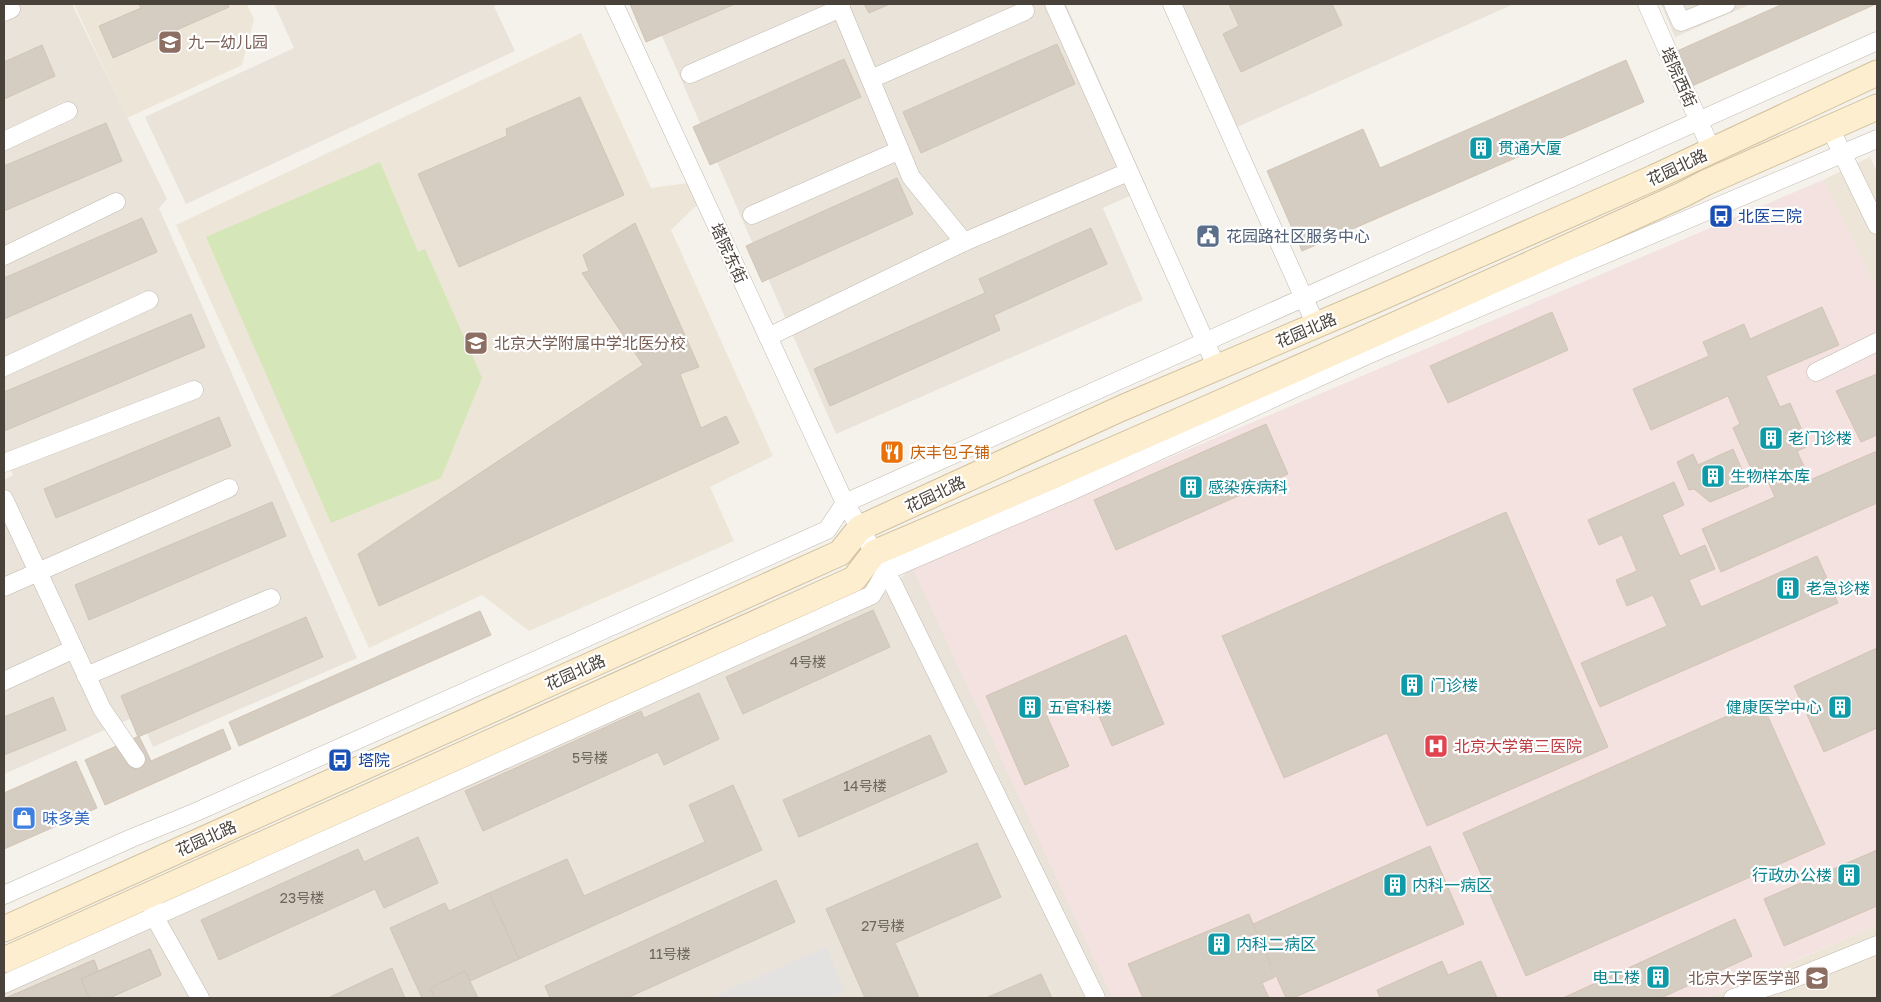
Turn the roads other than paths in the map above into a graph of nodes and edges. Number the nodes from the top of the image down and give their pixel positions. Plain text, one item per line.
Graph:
1 (614, 4) edge
2 (1054, 4) edge
3 (1172, 4) edge
4 (1646, 4) edge
5 (1673, 4) edge
6 (1726, 4) edge
7 (840, 6) edge
8 (1025, 11) dead end
9 (1877, 41) edge
10 (1877, 73) edge
11 (690, 74) dead end
12 (871, 80) junction
13 (1877, 107) edge
14 (68, 111) dead end
15 (1699, 121) junction
16 (1830, 128) junction
17 (1877, 139) edge
18 (4, 141) edge
19 (900, 150) junction
20 (1712, 151) junction
21 (1843, 154) junction
22 (1128, 172) junction
23 (116, 202) dead end
24 (752, 215) dead end
25 (1877, 225) edge
26 (964, 242) junction
27 (4, 256) edge
28 (1304, 299) junction
29 (149, 300) dead end
30 (1316, 326) junction
31 (768, 337) junction
32 (1205, 342) junction
33 (1877, 342) edge
34 (4, 367) edge
35 (1217, 368) junction
36 (1816, 372) dead end
37 (194, 390) dead end
38 (4, 463) edge
39 (229, 488) dead end
40 (4, 499) edge
41 (845, 503) junction
42 (860, 528) junction
43 (880, 562) junction
44 (38, 572) junction
45 (4, 587) edge
46 (272, 598) dead end
47 (74, 649) junction
48 (86, 676) junction
49 (4, 681) edge
50 (136, 758) dead end
51 (4, 895) edge
52 (153, 905) junction
53 (4, 929) edge
54 (1877, 945) edge
55 (4, 960) edge
56 (4, 984) edge
57 (200, 998) edge
58 (1096, 998) edge
59 (1733, 998) edge

1 - 31 street, 塔院东街
2 - 22 street
3 - 28 street
4 - 15 street, 塔院西街
5 - 6 street
7 - 11 street
7 - 12 street
8 - 12 street
9 - 15 street
10 - 20 street, 花园北路
12 - 19 street
13 - 16 street, 花园北路
14 - 18 street
15 - 20 street, 塔院西街
15 - 28 street
16 - 21 street
16 - 43 street, 花园北路
17 - 21 street
19 - 24 street
19 - 26 street
20 - 30 street, 花园北路
21 - 25 street
21 - 43 street
22 - 26 street
22 - 32 street
23 - 27 street
26 - 31 street
28 - 30 street
28 - 32 street
29 - 34 street
30 - 35 street, 花园北路
31 - 41 street, 塔院东街
32 - 35 street
32 - 41 street
33 - 36 street
35 - 42 street, 花园北路
37 - 38 street
39 - 44 street
40 - 44 street
41 - 42 street, 塔院东街
41 - 51 street
42 - 43 street, 塔院东街
42 - 53 street, 花园北路
43 - 52 street, 花园北路
43 - 58 street, 塔院东街
44 - 45 street
44 - 47 street
46 - 48 street
47 - 48 street
47 - 49 street
48 - 50 street
52 - 55 street, 花园北路
52 - 56 street
52 - 57 street
54 - 59 street

